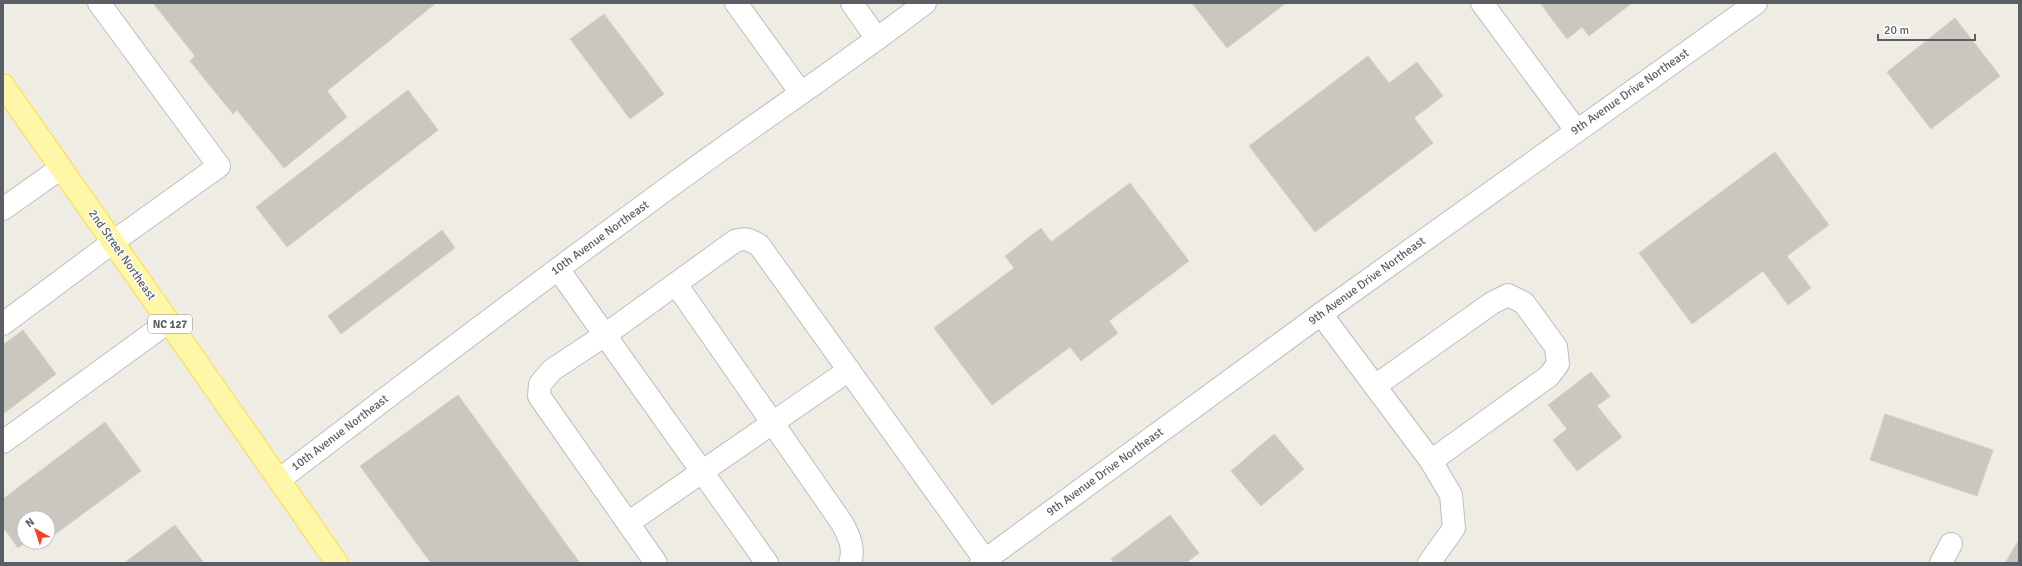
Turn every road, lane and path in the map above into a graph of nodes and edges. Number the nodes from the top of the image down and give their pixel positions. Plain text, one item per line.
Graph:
1 (99, 3) edge
2 (736, 3) edge
3 (852, 3) edge
4 (925, 3) edge
5 (1482, 3) edge
6 (1754, 3) edge
7 (878, 39) junction
8 (3, 85) edge
9 (801, 93) junction
10 (1576, 130) junction
11 (61, 168) junction
12 (3, 209) edge
13 (113, 242) junction
14 (558, 269) junction
15 (676, 284) junction
16 (1320, 314) junction
17 (168, 322) junction
18 (3, 324) edge
19 (605, 335) junction
20 (849, 370) junction
21 (1375, 386) junction
22 (772, 422) junction
23 (3, 442) edge
24 (1431, 461) junction
25 (702, 472) junction
26 (279, 480) junction
27 (628, 523) junction
28 (1951, 544) dead end
29 (983, 562) edge
30 (337, 563) edge
31 (656, 563) edge
32 (767, 563) edge
33 (850, 563) edge
34 (1429, 563) edge
35 (1941, 563) edge

1 - 13 street
2 - 9 street
3 - 7 street
4 - 7 street, 10th Avenue Northeast
5 - 10 street
6 - 10 street, 9th Avenue Drive Northeast
7 - 9 street, 10th Avenue Northeast
8 - 11 main road, 2nd Street Northeast / NC 127
9 - 14 street, 10th Avenue Northeast
10 - 16 street, 9th Avenue Drive Northeast
11 - 12 street
11 - 13 main road, 2nd Street Northeast / NC 127
13 - 17 main road, 2nd Street Northeast / NC 127
13 - 18 street
14 - 19 street
14 - 26 street, 10th Avenue Northeast
15 - 19 street
15 - 20 street
15 - 22 street
16 - 21 street
16 - 29 street, 9th Avenue Drive Northeast
17 - 23 street
17 - 26 main road, 2nd Street Northeast / NC 127
19 - 25 street
19 - 27 street
20 - 22 street
20 - 29 street
21 - 24 street
21 - 24 street
22 - 25 street
22 - 33 street
24 - 34 street
25 - 27 street
25 - 32 street
26 - 30 main road, 2nd Street Northeast / NC 127
27 - 31 street
28 - 35 street

